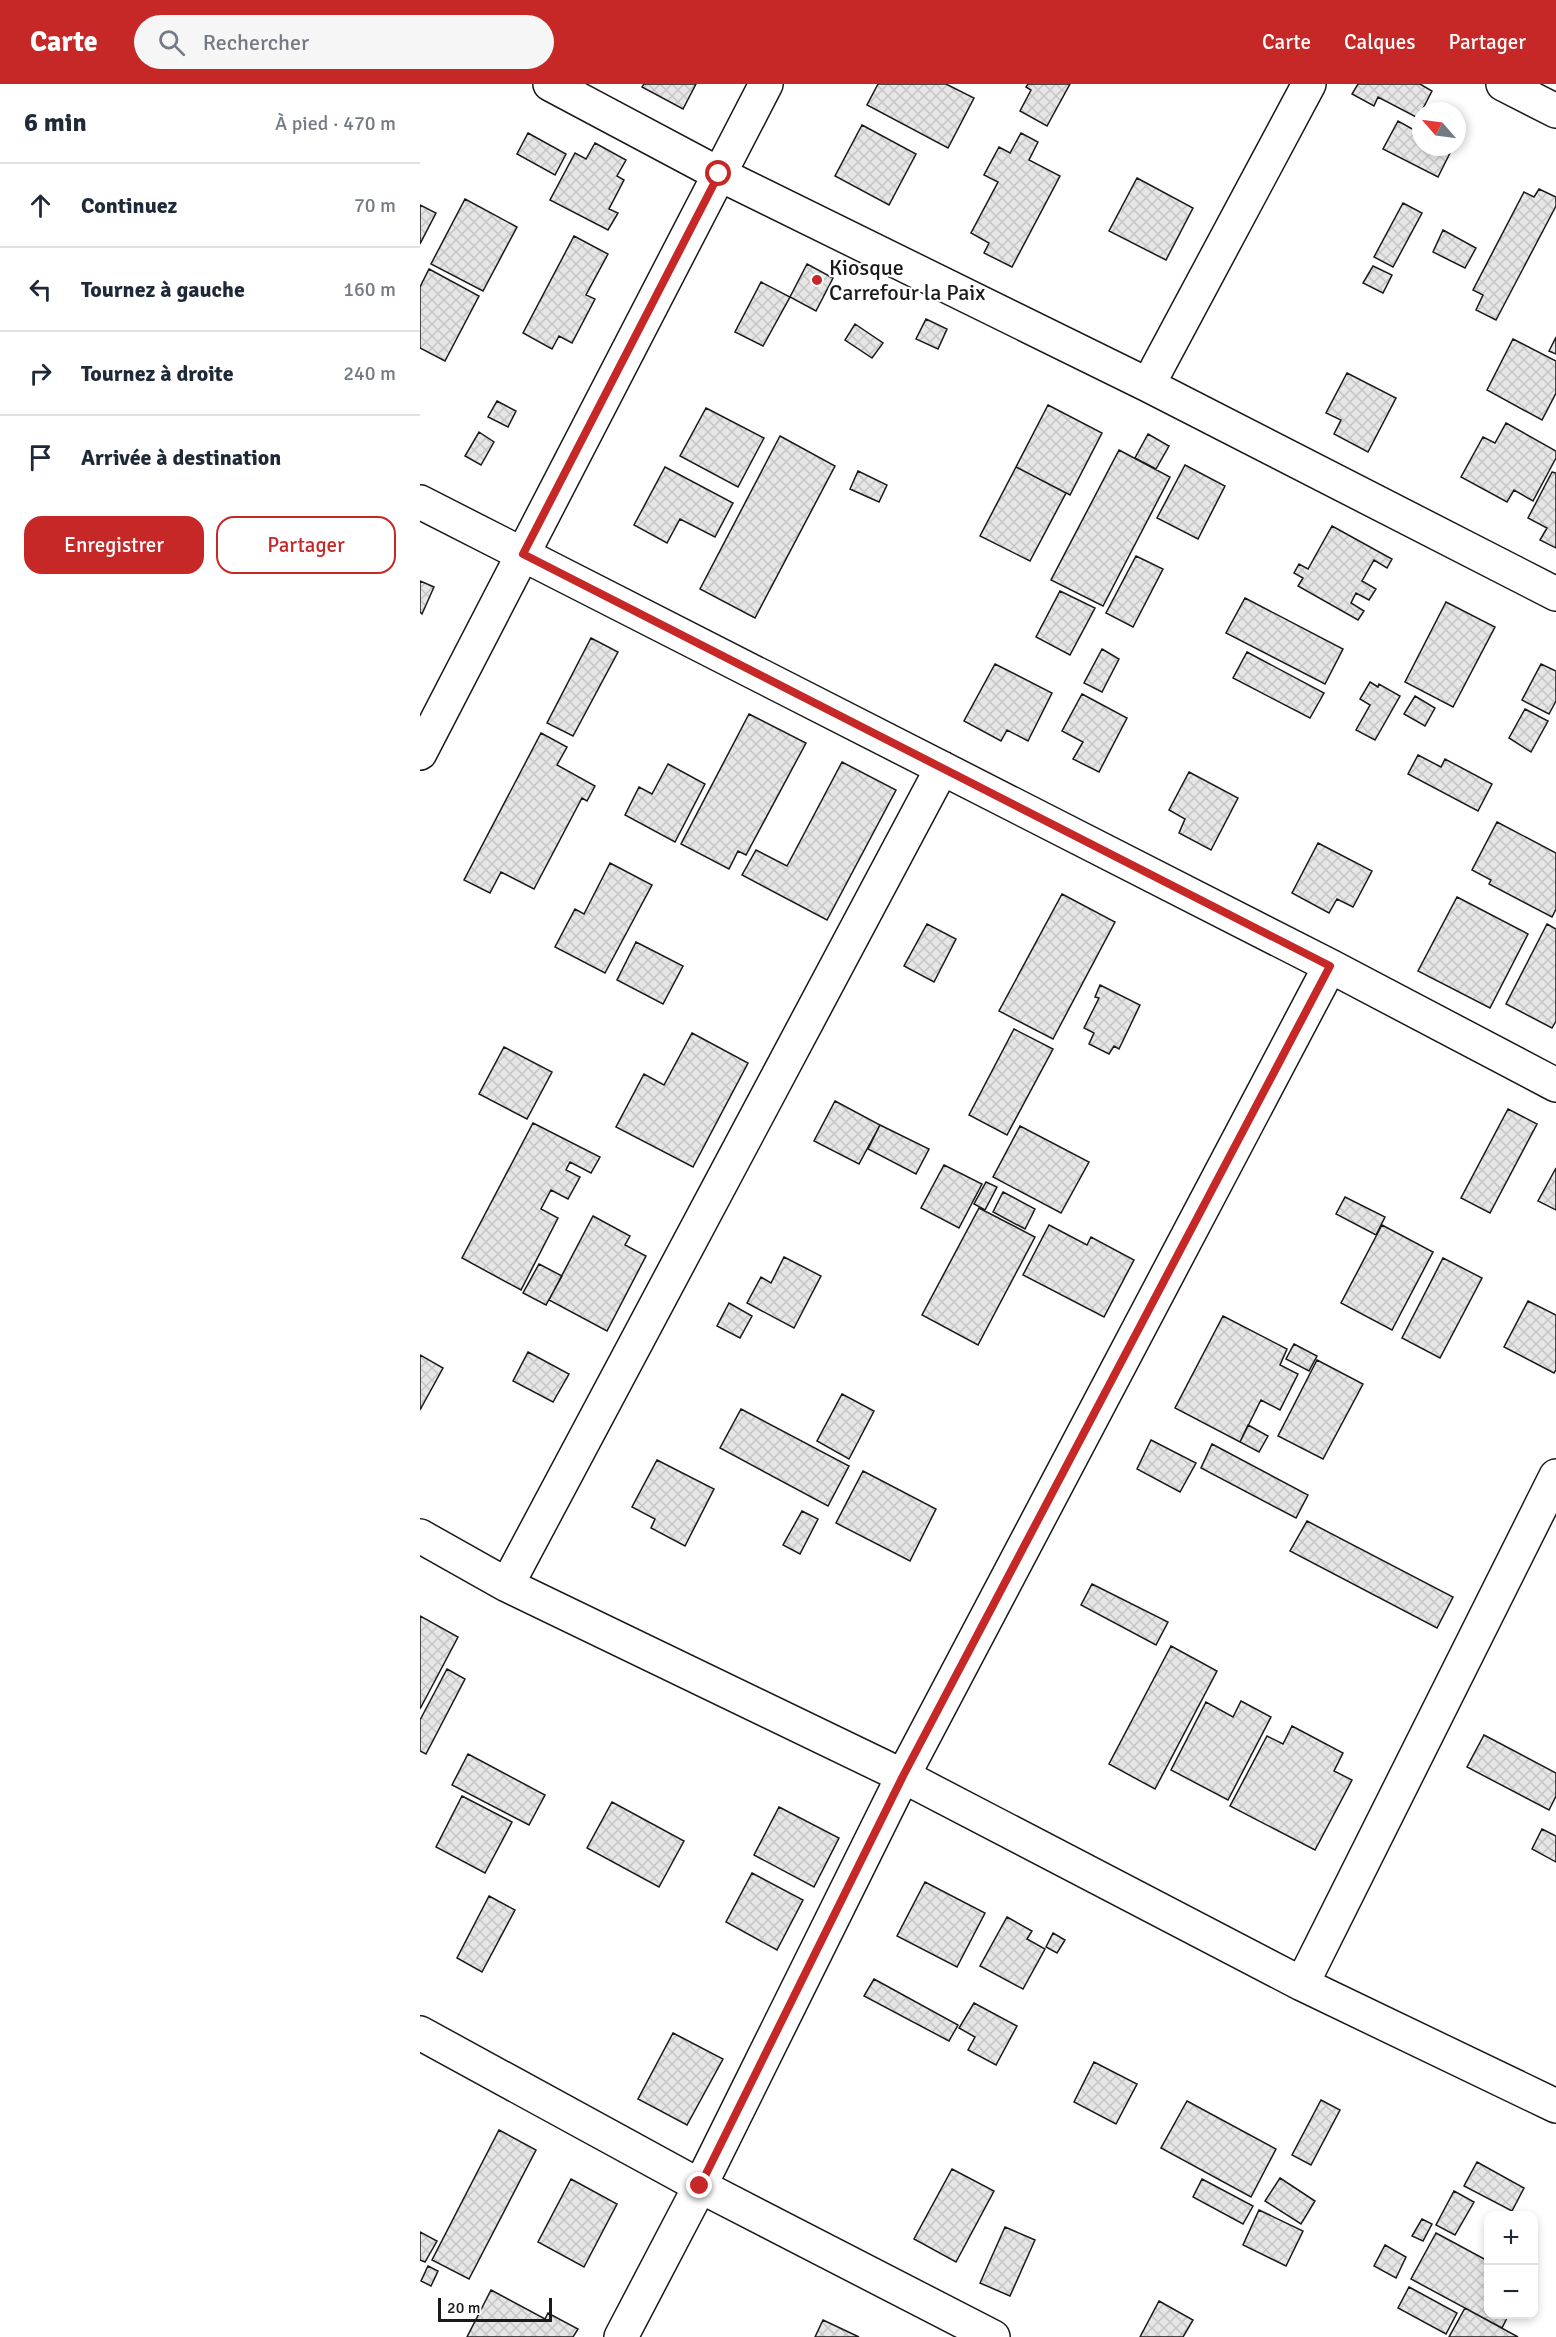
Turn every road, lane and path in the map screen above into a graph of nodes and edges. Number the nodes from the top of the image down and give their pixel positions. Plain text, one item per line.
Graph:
1 (550, 84) edge
2 (766, 84) edge
3 (1309, 84) edge
4 (1503, 84) edge
5 (1556, 111) edge
6 (719, 174) junction
7 (1148, 385) junction
8 (420, 502) edge
9 (523, 554) junction
10 (1556, 594) edge
11 (420, 753) edge
12 (942, 768) junction
13 (1330, 966) junction
14 (1556, 1086) edge
15 (1556, 1476) edge
16 (420, 1536) edge
17 (507, 1585) junction
18 (903, 1776) junction
19 (1302, 1984) junction
20 (420, 2033) edge
21 (1556, 2106) edge
22 (700, 2186) junction
23 (621, 2337) edge
24 (993, 2337) edge

1 - 6 street
2 - 6 street
3 - 7 street
4 - 5 street
6 - 7 street
6 - 9 street
7 - 10 street
8 - 9 street
9 - 11 street
9 - 12 street
12 - 13 street
12 - 17 street
13 - 14 street
13 - 18 street
15 - 19 street
16 - 17 street
17 - 18 street
18 - 19 street
18 - 22 street
19 - 21 street
20 - 22 street
22 - 23 street
22 - 24 street

